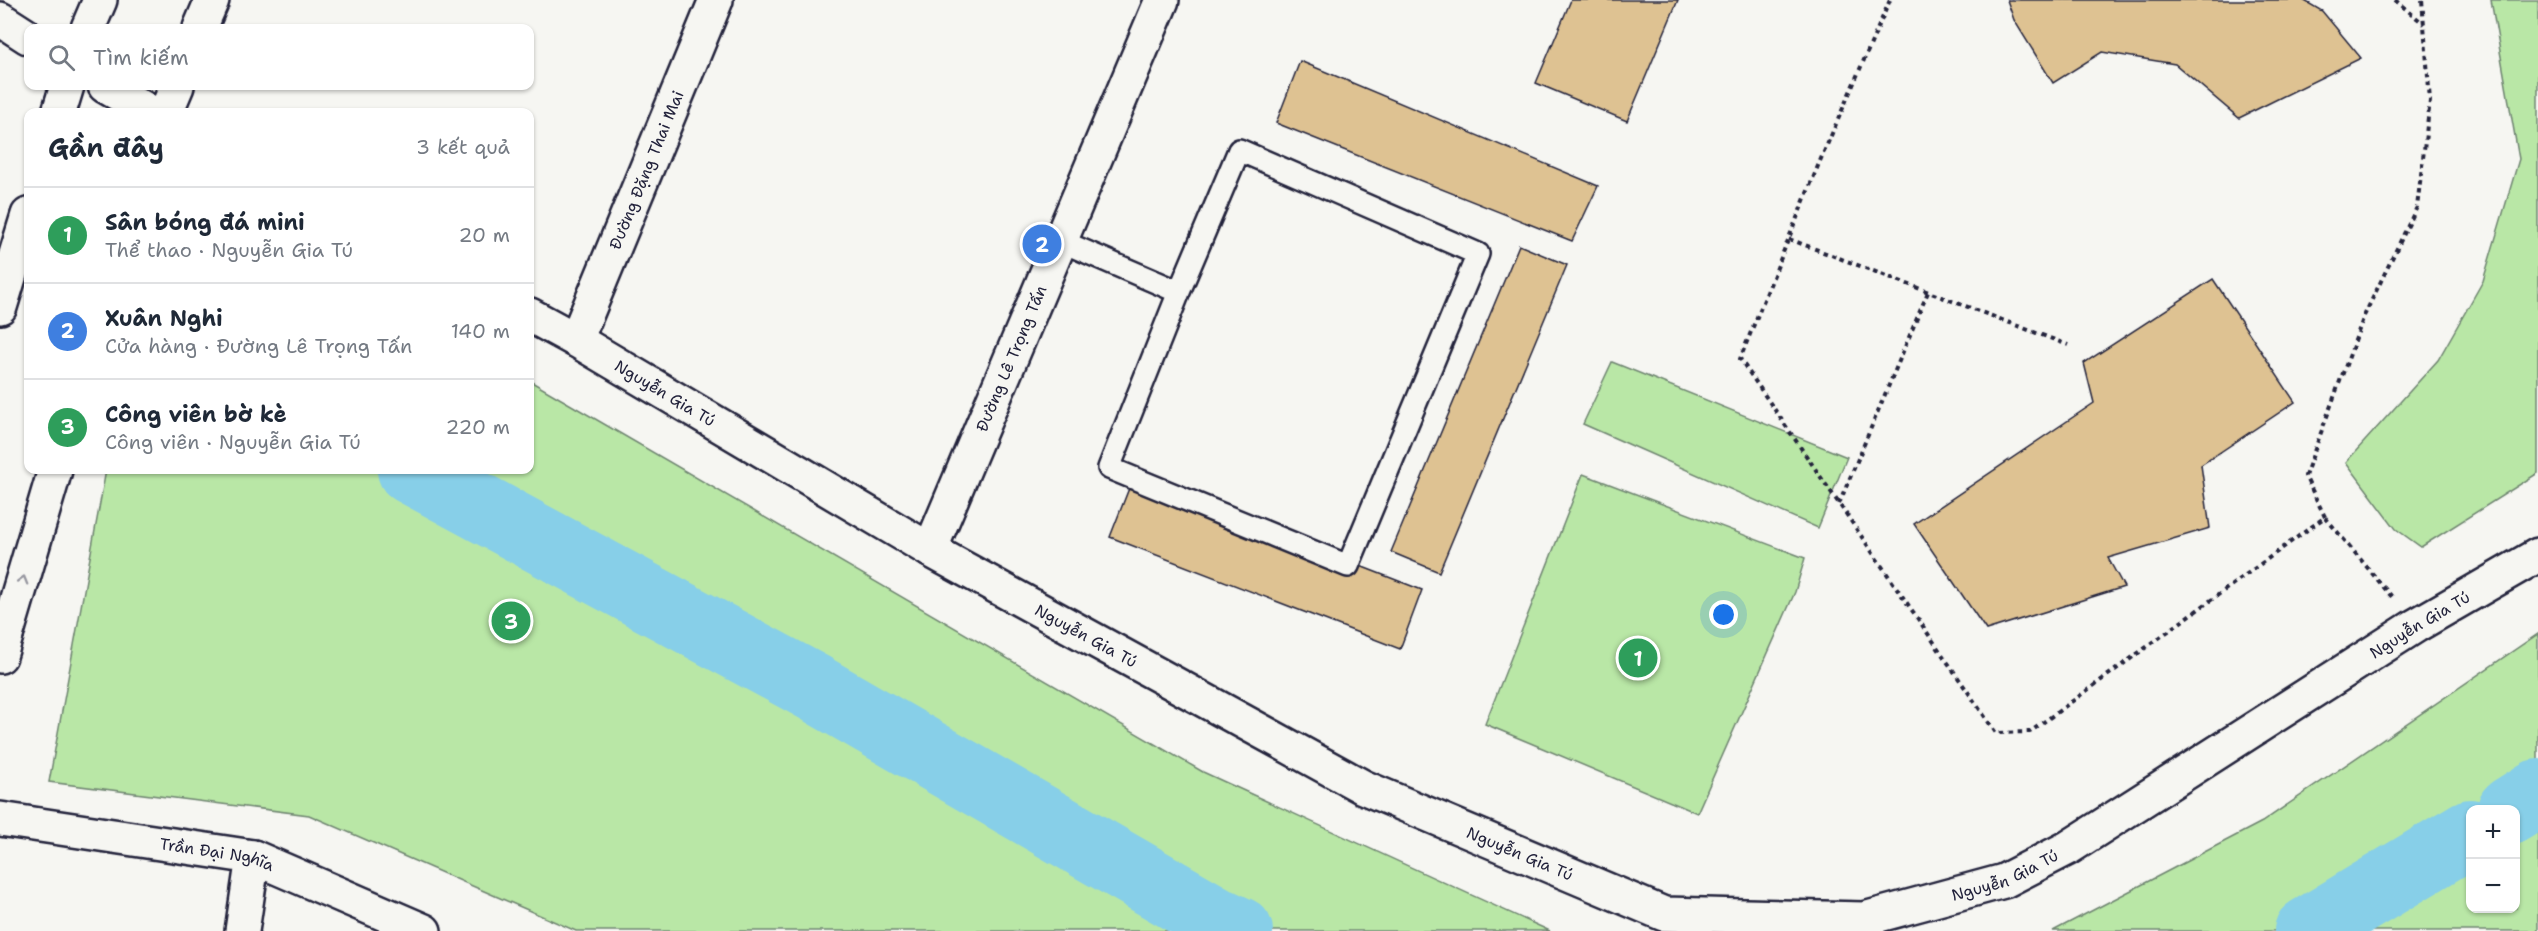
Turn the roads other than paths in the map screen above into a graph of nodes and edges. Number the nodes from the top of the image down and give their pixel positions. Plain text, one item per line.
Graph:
1 (100, 0) edge
2 (212, 0) edge
3 (716, 0) edge
4 (1162, 0) edge
5 (0, 19) edge
6 (90, 24) edge
7 (202, 24) edge
8 (24, 34) edge
9 (65, 90) edge
10 (112, 90) edge
11 (175, 90) edge
12 (60, 108) edge
13 (143, 108) edge
14 (168, 108) edge
15 (24, 228) edge
16 (1061, 241) junction
17 (1179, 292) junction
18 (0, 307) edge
19 (534, 317) edge
20 (576, 340) junction
21 (54, 474) edge
22 (930, 550) junction
23 (2538, 555) edge
24 (0, 656) edge
25 (0, 819) edge
26 (253, 858) junction
27 (242, 931) edge
28 (424, 931) edge

1 - 6 street
2 - 7 street
3 - 20 street, Đường Đặng Thai Mai
4 - 16 street, Đường Lê Trọng Tấn
5 - 8 street
9 - 12 street
10 - 13 street
11 - 14 street
15 - 18 street
16 - 17 lane
16 - 22 street, Đường Lê Trọng Tấn
17 - 17 lane
19 - 20 street, Nguyễn Gia Tú
20 - 22 street, Nguyễn Gia Tú
24 -> 21 street
22 - 23 street, Nguyễn Gia Tú
25 - 26 street, Trần Đại Nghĩa
26 - 27 street
26 - 28 street, Trần Đại Nghĩa

